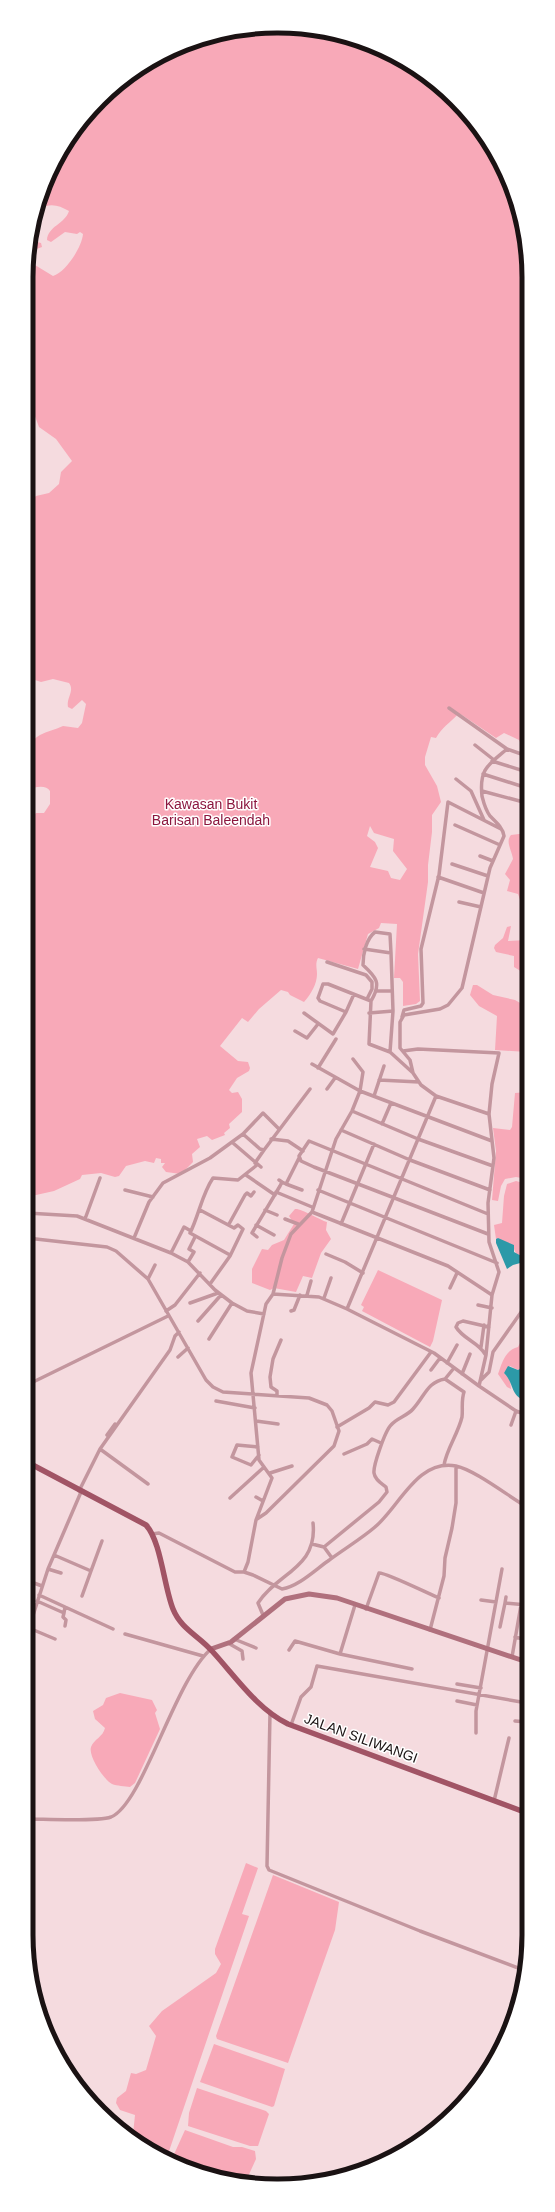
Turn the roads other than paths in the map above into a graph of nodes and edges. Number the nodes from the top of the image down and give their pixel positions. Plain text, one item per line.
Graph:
1 (449, 708) dead end
2 (475, 745) dead end
3 (507, 750) junction
4 (522, 754) edge
5 (493, 761) junction
6 (522, 770) edge
7 (483, 774) junction
8 (456, 779) dead end
9 (522, 786) edge
10 (482, 791) junction
11 (522, 802) edge
12 (484, 820) junction
13 (455, 825) dead end
14 (501, 829) junction
15 (500, 845) junction
16 (480, 856) dead end
17 (492, 861) junction
18 (452, 864) dead end
19 (488, 876) junction
20 (438, 877) junction
21 (484, 893) junction
22 (460, 902) dead end
23 (481, 907) junction
24 (364, 949) junction
25 (391, 953) junction
26 (326, 962) dead end
27 (392, 990) junction
28 (377, 991) junction
29 (354, 994) junction
30 (367, 999) junction
31 (371, 1001) junction
32 (393, 1011) junction
33 (346, 1012) junction
34 (304, 1013) dead end
35 (369, 1013) junction
36 (402, 1017) junction
37 (318, 1024) junction
38 (295, 1031) dead end
39 (336, 1039) dead end
40 (403, 1051) junction
41 (390, 1052) junction
42 (353, 1059) dead end
43 (312, 1064) dead end
44 (384, 1066) dead end
45 (318, 1068) junction
46 (413, 1073) junction
47 (335, 1078) junction
48 (379, 1080) junction
49 (420, 1082) junction
50 (310, 1089) dead end
51 (327, 1089) dead end
52 (360, 1091) junction
53 (374, 1096) junction
54 (436, 1096) junction
55 (391, 1103) junction
56 (352, 1111) junction
57 (490, 1114) junction
58 (429, 1117) junction
59 (382, 1124) junction
60 (280, 1129) junction
61 (341, 1130) junction
62 (243, 1134) junction
63 (271, 1139) junction
64 (418, 1140) junction
65 (492, 1141) junction
66 (232, 1143) junction
67 (374, 1144) junction
68 (264, 1150) junction
69 (303, 1151) junction
70 (332, 1151) junction
71 (299, 1158) junction
72 (410, 1160) junction
73 (258, 1165) junction
74 (366, 1165) junction
75 (493, 1166) junction
76 (324, 1170) junction
77 (246, 1175) junction
78 (100, 1178) dead end
79 (402, 1180) junction
80 (358, 1183) junction
81 (286, 1184) junction
82 (125, 1190) dead end
83 (302, 1190) dead end
84 (318, 1190) junction
85 (490, 1190) junction
86 (254, 1192) dead end
87 (276, 1194) junction
88 (152, 1197) junction
89 (394, 1198) junction
90 (350, 1202) junction
91 (312, 1207) junction
92 (200, 1210) junction
93 (265, 1210) junction
94 (312, 1212) junction
95 (33, 1213) edge
96 (488, 1214) junction
97 (277, 1215) dead end
98 (385, 1217) junction
99 (85, 1219) junction
100 (286, 1219) dead end
101 (228, 1224) junction
102 (298, 1224) junction
103 (341, 1224) junction
104 (256, 1225) junction
105 (192, 1231) junction
106 (488, 1234) junction
107 (274, 1235) dead end
108 (195, 1237) junction
109 (257, 1237) dead end
110 (134, 1238) junction
111 (377, 1238) junction
112 (33, 1239) edge
113 (171, 1252) junction
114 (326, 1254) dead end
115 (230, 1255) junction
116 (188, 1262) junction
117 (496, 1263) junction
118 (155, 1265) dead end
119 (457, 1272) junction
120 (200, 1273) junction
121 (362, 1273) junction
122 (331, 1278) dead end
123 (148, 1279) junction
124 (311, 1281) dead end
125 (210, 1284) junction
126 (450, 1288) dead end
127 (218, 1293) junction
128 (273, 1294) junction
129 (300, 1295) junction
130 (307, 1295) junction
131 (492, 1295) junction
132 (324, 1298) junction
133 (190, 1303) dead end
134 (232, 1303) junction
135 (478, 1305) dead end
136 (492, 1308) junction
137 (347, 1309) junction
138 (166, 1311) junction
139 (291, 1311) dead end
140 (522, 1311) edge
141 (264, 1314) junction
142 (168, 1316) junction
143 (198, 1321) dead end
144 (484, 1325) junction
145 (489, 1327) junction
146 (179, 1332) junction
147 (209, 1339) dead end
148 (280, 1340) dead end
149 (457, 1345) dead end
150 (481, 1346) junction
151 (188, 1348) junction
152 (431, 1352) junction
153 (470, 1354) dead end
154 (486, 1355) junction
155 (178, 1357) dead end
156 (440, 1358) junction
157 (447, 1363) junction
158 (454, 1368) junction
159 (430, 1370) dead end
160 (462, 1374) junction
161 (445, 1379) junction
162 (481, 1380) junction
163 (33, 1382) edge
164 (479, 1386) junction
165 (252, 1391) junction
166 (277, 1396) junction
167 (216, 1400) dead end
168 (255, 1408) junction
169 (516, 1411) junction
170 (522, 1413) edge
171 (256, 1421) junction
172 (278, 1424) dead end
173 (511, 1425) dead end
174 (337, 1427) junction
175 (381, 1443) junction
176 (258, 1447) junction
177 (99, 1450) junction
178 (344, 1454) dead end
179 (259, 1455) junction
180 (33, 1465) edge
181 (444, 1465) junction
182 (292, 1466) dead end
183 (456, 1466) junction
184 (263, 1468) junction
185 (270, 1473) junction
186 (148, 1484) dead end
187 (79, 1491) junction
188 (256, 1497) dead end
189 (230, 1498) dead end
190 (263, 1501) junction
191 (522, 1504) edge
192 (256, 1520) junction
193 (313, 1523) dead end
194 (156, 1533) junction
195 (102, 1541) dead end
196 (312, 1544) junction
197 (324, 1547) junction
198 (54, 1555) junction
199 (332, 1558) junction
200 (48, 1569) junction
201 (502, 1569) dead end
202 (91, 1571) junction
203 (244, 1572) junction
204 (61, 1574) dead end
205 (33, 1583) edge
206 (42, 1586) junction
207 (274, 1587) junction
208 (40, 1595) junction
209 (82, 1596) dead end
210 (506, 1597) dead end
211 (439, 1598) junction
212 (481, 1600) dead end
213 (37, 1601) junction
214 (496, 1602) junction
215 (505, 1603) junction
216 (355, 1605) junction
217 (521, 1605) joint
218 (65, 1607) junction
219 (366, 1609) junction
220 (64, 1613) junction
221 (33, 1614) edge
222 (263, 1615) junction
223 (65, 1626) dead end
224 (500, 1628) dead end
225 (113, 1629) dead end
226 (33, 1630) edge
227 (430, 1630) junction
228 (126, 1634) dead end
229 (515, 1638) junction
230 (56, 1639) dead end
231 (234, 1639) junction
232 (522, 1639) edge
233 (228, 1643) junction
234 (256, 1648) dead end
235 (211, 1649) junction
236 (289, 1650) dead end
237 (487, 1650) junction
238 (340, 1654) junction
239 (203, 1656) junction
240 (512, 1658) junction
241 (243, 1659) dead end
242 (522, 1661) edge
243 (412, 1669) dead end
244 (457, 1684) dead end
245 (481, 1688) junction
246 (479, 1694) junction
247 (457, 1700) dead end
248 (522, 1702) edge
249 (477, 1704) junction
250 (270, 1713) junction
251 (514, 1721) dead end
252 (522, 1722) edge
253 (291, 1725) junction
254 (476, 1733) dead end
255 (509, 1738) dead end
256 (494, 1801) junction
257 (522, 1811) edge
258 (33, 1819) edge
259 (520, 1969) edge

1 - 3 street
2 - 5 street
3 - 4 street
3 - 5 street
5 - 6 street
5 - 7 street
7 - 9 street
7 - 10 street
8 - 12 street
10 - 11 street
10 - 14 street
12 - 14 street
12 - 20 street
13 - 15 street
14 - 15 street
15 - 17 street
16 - 17 street
17 - 19 street
18 - 19 street
19 - 21 street
20 - 21 street
20 - 36 street
21 - 23 street
22 - 23 street
23 - 36 street
24 - 25 street
24 - 25 street
24 - 28 street
25 - 27 street
26 - 30 street
27 - 28 street
27 - 32 street
28 - 31 street
29 - 30 street
29 - 33 street
29 - 33 street
30 - 31 street
31 - 35 street
32 - 35 street
32 - 41 street
33 - 37 street
34 - 37 street
35 - 41 street
36 - 40 street
37 - 38 street
39 - 45 street
40 - 46 street
40 - 57 street
41 - 46 street
42 - 52 street
43 - 45 street
44 - 48 street
45 - 47 street
46 - 49 street
47 - 51 street
47 - 52 street
48 - 49 street
48 - 53 street
49 - 54 street
50 - 60 street
52 - 53 street
52 - 56 street
53 - 55 street
54 - 57 street
54 - 58 street
55 - 58 street
55 - 59 street
56 - 59 street
56 - 61 street
57 - 65 street
58 - 64 street
58 - 65 street
59 - 64 street
60 - 62 street
60 - 63 street
61 - 67 street
61 - 70 street
62 - 66 street
62 - 68 street
63 - 68 street
63 - 69 street
64 - 72 street
64 - 75 street
65 - 75 street
66 - 73 street
66 - 88 street
67 - 72 street
67 - 74 street
68 - 73 street
69 - 70 street
69 - 71 street
70 - 74 street
70 - 76 street
71 - 76 street
71 - 81 street
72 - 79 street
72 - 85 street
73 - 77 street
74 - 79 street
74 - 80 street
75 - 85 street
76 - 80 street
76 - 84 street
77 - 87 street
77 - 92 street
78 - 99 street
79 - 89 street
79 - 96 street
80 - 89 street
80 - 90 street
81 - 83 street
81 - 87 street
82 - 88 street
84 - 90 street
84 - 91 street
85 - 96 street
86 - 101 street
87 - 91 street
87 - 93 street
88 - 110 street
89 - 98 street
89 - 106 street
90 - 98 street
90 - 103 street
91 - 94 street
92 - 101 street
92 - 105 street
93 - 97 street
93 - 104 street
94 - 102 street
94 - 103 street
95 - 99 street
96 - 106 street
98 - 111 street
98 - 117 street
99 - 110 street
100 - 102 street
101 - 115 street
102 - 128 street
103 - 111 street
104 - 107 street
104 - 109 street
105 - 108 street
105 - 113 street
106 - 117 street
108 - 115 street
108 - 116 street
110 - 113 street
111 - 119 street
111 - 121 street
112 - 123 street
113 - 116 street
114 - 121 street
115 - 125 street
116 - 120 street
117 - 131 street
118 - 123 street
119 - 126 street
119 - 131 street
120 - 125 street
120 - 138 street
121 - 137 street
122 - 132 street
123 - 138 street
124 - 130 street
125 - 127 street
127 - 133 street
127 - 134 street
127 - 143 street
128 - 129 street
128 - 141 street
129 - 130 street
129 - 139 street
130 - 132 street
131 - 136 street
132 - 137 street
134 - 141 street
134 - 147 street
135 - 136 street
136 - 145 street
137 - 152 street
138 - 142 street
140 - 162 street
141 - 165 street
142 - 146 street
142 - 163 street
144 - 145 street
144 - 150 street
144 - 150 street
145 - 154 street
146 - 151 street
146 - 177 street
148 - 166 street
149 - 157 street
150 - 154 street
151 - 155 street
151 - 165 street
152 - 156 street
152 - 174 street
153 - 160 street
154 - 162 street
156 - 157 street
156 - 159 street
157 - 158 street
158 - 160 street
158 - 161 street
160 - 164 street
161 - 175 street
161 - 181 street
162 - 164 street
164 - 169 street
165 - 166 street
165 - 168 street
166 - 174 street
167 - 168 street
168 - 171 street
169 - 170 street
169 - 173 street
171 - 172 street
171 - 176 street
174 - 192 street
175 - 178 street
175 - 197 street
176 - 179 street
176 - 179 street
177 - 186 street
177 - 187 street
179 - 184 street
180 - 187 main road
181 - 183 street
181 - 199 street
182 - 185 street
183 - 191 street
183 - 211 street
184 - 185 street
184 - 189 street
185 - 190 street
187 - 194 main road
187 - 198 street
188 - 190 street
190 - 192 street
192 - 203 street
193 - 196 street
194 - 203 street
194 - 235 main road, JALAN SILIWANGI
195 - 202 street
196 - 197 street
196 - 207 street
197 - 199 street
198 - 200 street
198 - 202 street
199 - 207 street
200 - 204 street
200 - 206 street
201 - 214 street
202 - 209 street
203 - 207 street
205 - 206 street
206 - 208 street
207 - 222 street
208 - 213 street
208 - 218 street
210 - 215 street
211 - 219 street
211 - 227 street
212 - 214 street
213 - 220 street
213 - 221 street
214 - 237 street
215 - 217 street
215 - 224 street
216 - 219 main road
216 - 222 main road
216 - 238 street
217 - 229 street
218 - 220 street
218 - 225 street
219 - 227 main road
220 - 223 street
222 - 231 main road
226 - 230 street
227 - 237 main road
228 - 239 street
229 - 232 street
229 - 240 street
231 - 233 main road
231 - 234 street
233 - 235 main road
233 - 241 street
235 - 239 street
235 - 250 main road, JALAN SILIWANGI
236 - 238 street
237 - 240 main road
237 - 245 street
238 - 243 street
239 - 258 street
240 - 242 main road
244 - 245 street
245 - 246 street
246 - 248 street
246 - 249 street
246 - 253 street
247 - 249 street
249 - 254 street
250 - 253 main road, JALAN SILIWANGI
250 - 259 street
251 - 252 street
253 - 256 main road, JALAN SILIWANGI
255 - 256 street
256 - 257 main road, JALAN SILIWANGI

